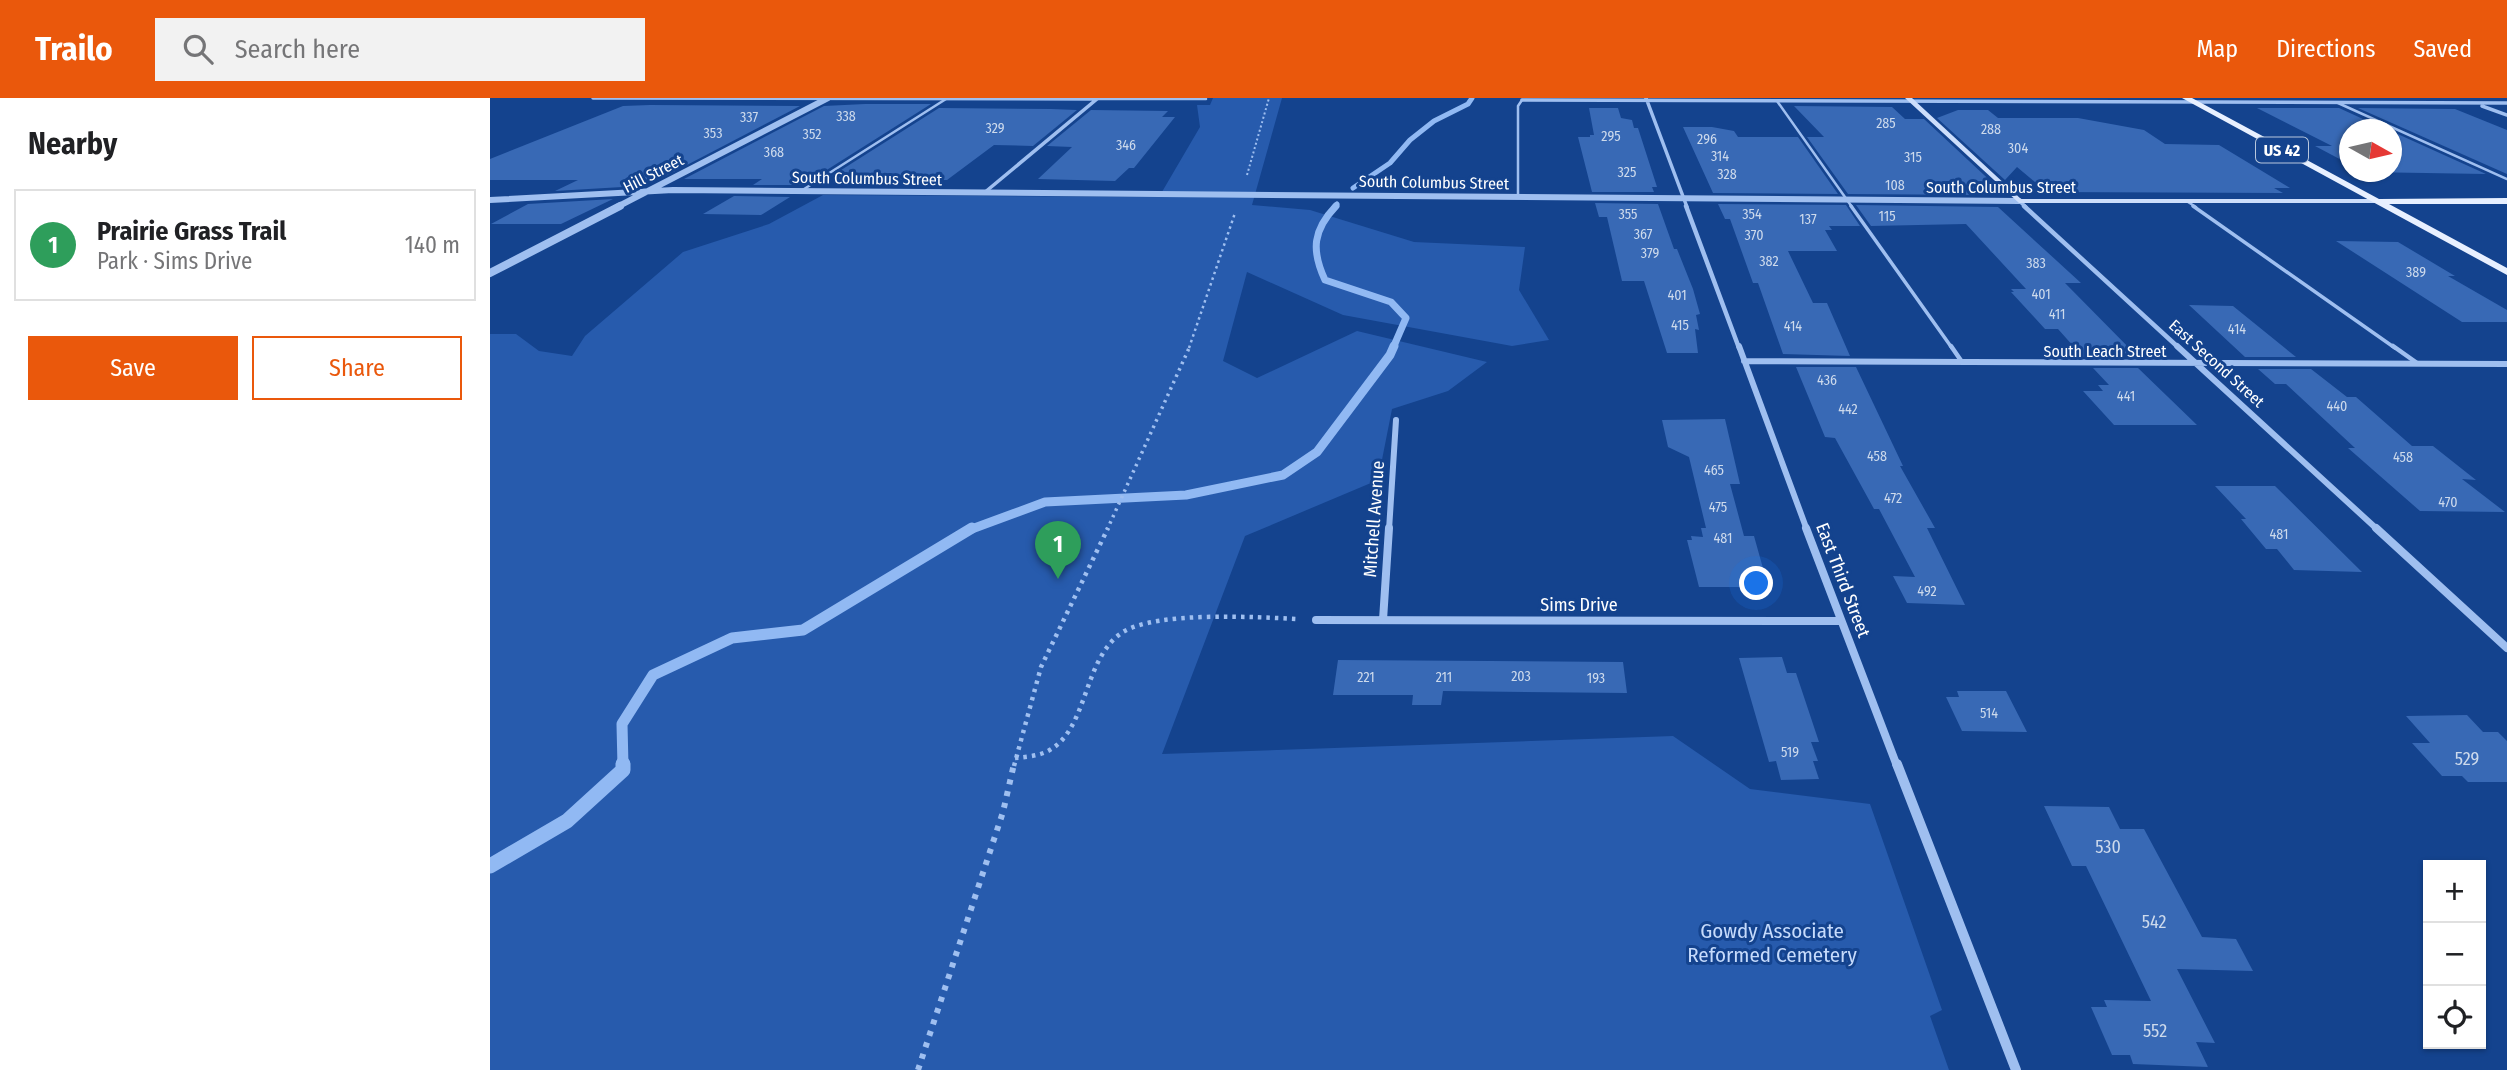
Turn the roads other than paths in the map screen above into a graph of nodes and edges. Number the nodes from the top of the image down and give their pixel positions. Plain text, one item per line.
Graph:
1 (593, 98) edge
2 (828, 98) edge
3 (958, 98) edge
4 (2462, 98) edge
5 (946, 99) edge
6 (1206, 99) edge
7 (1647, 99) edge
8 (1097, 100) edge
9 (1522, 100) joint
10 (1722, 100) edge
11 (1910, 100) edge
12 (2190, 100) edge
13 (1777, 101) junction
14 (2338, 103) junction
15 (2476, 103) junction
16 (2507, 103) edge
17 (2507, 115) edge
18 (2507, 179) edge
19 (649, 191) junction
20 (800, 191) junction
21 (984, 193) junction
22 (1518, 197) junction
23 (1683, 198) junction
24 (490, 200) edge
25 (1846, 200) junction
26 (2020, 201) junction
27 (2378, 201) junction
28 (2507, 201) edge
29 (2188, 202) junction
30 (2507, 272) edge
31 (490, 273) edge
32 (1744, 361) junction
33 (1962, 362) junction
34 (2197, 364) junction
35 (2419, 364) junction
36 (2507, 364) edge
37 (1396, 420) dead end
38 (1316, 620) road end
39 (1383, 620) junction
40 (1841, 621) junction
41 (2507, 648) edge
42 (2016, 1070) edge

1 - 2 street
2 - 5 street
2 - 19 street, Hill Street
3 - 5 street
3 - 8 street
4 - 15 street
5 - 20 lane
6 - 8 lane
7 - 9 street
7 - 10 street
7 - 23 street, East Third Street
8 - 21 street
9 - 22 lane
10 - 13 street
11 - 12 street
11 - 13 street
11 - 26 main road, East Second Street
12 - 14 street
12 - 27 main road, US 42
13 - 25 lane
14 - 15 street
14 - 18 lane
15 - 16 street
15 - 17 street
19 - 20 street, South Columbus Street
19 - 24 street, South Columbus Street
19 - 31 street, Hill Street
20 - 21 street, South Columbus Street
21 - 22 street, South Columbus Street
22 - 23 street, South Columbus Street
23 - 25 street, South Columbus Street
23 - 32 street, East Third Street
25 - 26 street, South Columbus Street
25 - 33 lane
26 - 29 main road, South Columbus Street
26 - 34 street, East Second Street
27 - 28 main road, US 42
27 - 29 main road, South Columbus Street
27 - 30 main road
29 - 35 lane
32 - 33 street, South Leach Street
32 - 40 street, East Third Street
33 - 34 street, South Leach Street
34 - 35 street, South Leach Street
34 - 41 street, East Second Street
35 - 36 street, South Leach Street
37 - 39 street, Mitchell Avenue
38 - 39 street, Sims Drive
39 - 40 street, Sims Drive
40 - 42 street, East Third Street

